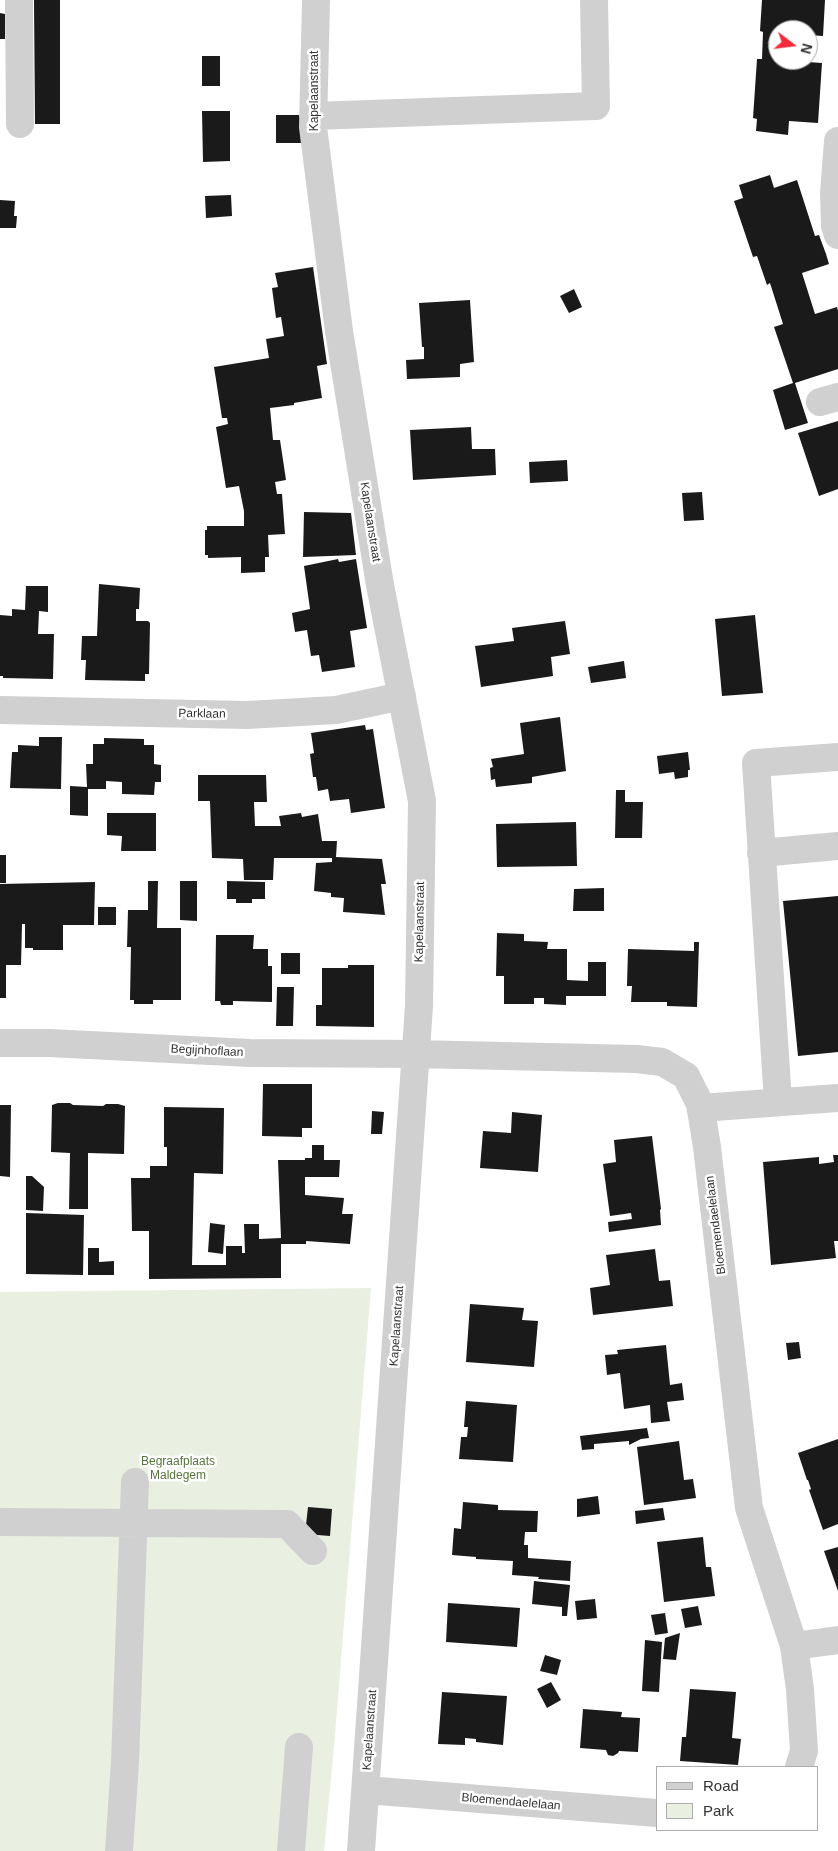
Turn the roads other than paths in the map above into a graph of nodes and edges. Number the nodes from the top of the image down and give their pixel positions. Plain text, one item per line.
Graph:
1 (19, 0) edge
2 (316, 0) edge
3 (596, 2) edge
4 (313, 116) junction
5 (20, 124) dead end
6 (838, 141) edge
7 (836, 194) edge
8 (838, 235) edge
9 (402, 696) junction
10 (0, 710) edge
11 (838, 757) edge
12 (838, 846) edge
13 (761, 853) junction
14 (0, 1043) edge
15 (414, 1054) junction
16 (838, 1098) edge
17 (778, 1102) junction
18 (701, 1108) junction
19 (135, 1482) dead end
20 (0, 1522) edge
21 (133, 1522) junction
22 (313, 1552) dead end
23 (838, 1640) edge
24 (794, 1646) junction
25 (299, 1747) dead end
26 (799, 1766) edge
27 (366, 1790) junction
28 (656, 1813) edge
29 (119, 1851) edge
30 (291, 1851) edge
31 (361, 1851) edge

1 - 5 street
2 - 4 street, Kapelaanstraat
3 - 4 street
4 - 9 street, Kapelaanstraat
6 - 7 street
7 - 8 street
9 - 10 street, Parklaan
9 - 15 street, Kapelaanstraat
11 - 13 street
12 - 13 street
13 - 17 street
14 - 15 street, Begijnhoflaan
15 - 18 street, Bloemendaelelaan
15 - 27 street, Kapelaanstraat
16 - 17 street
17 - 18 street
18 - 24 street, Bloemendaelelaan
19 - 21 street
20 - 21 street
21 - 22 street
21 - 29 street
23 - 24 street
24 - 26 street, Bloemendaelelaan
25 - 30 street
27 - 28 street, Bloemendaelelaan
27 - 31 street, Kapelaanstraat

